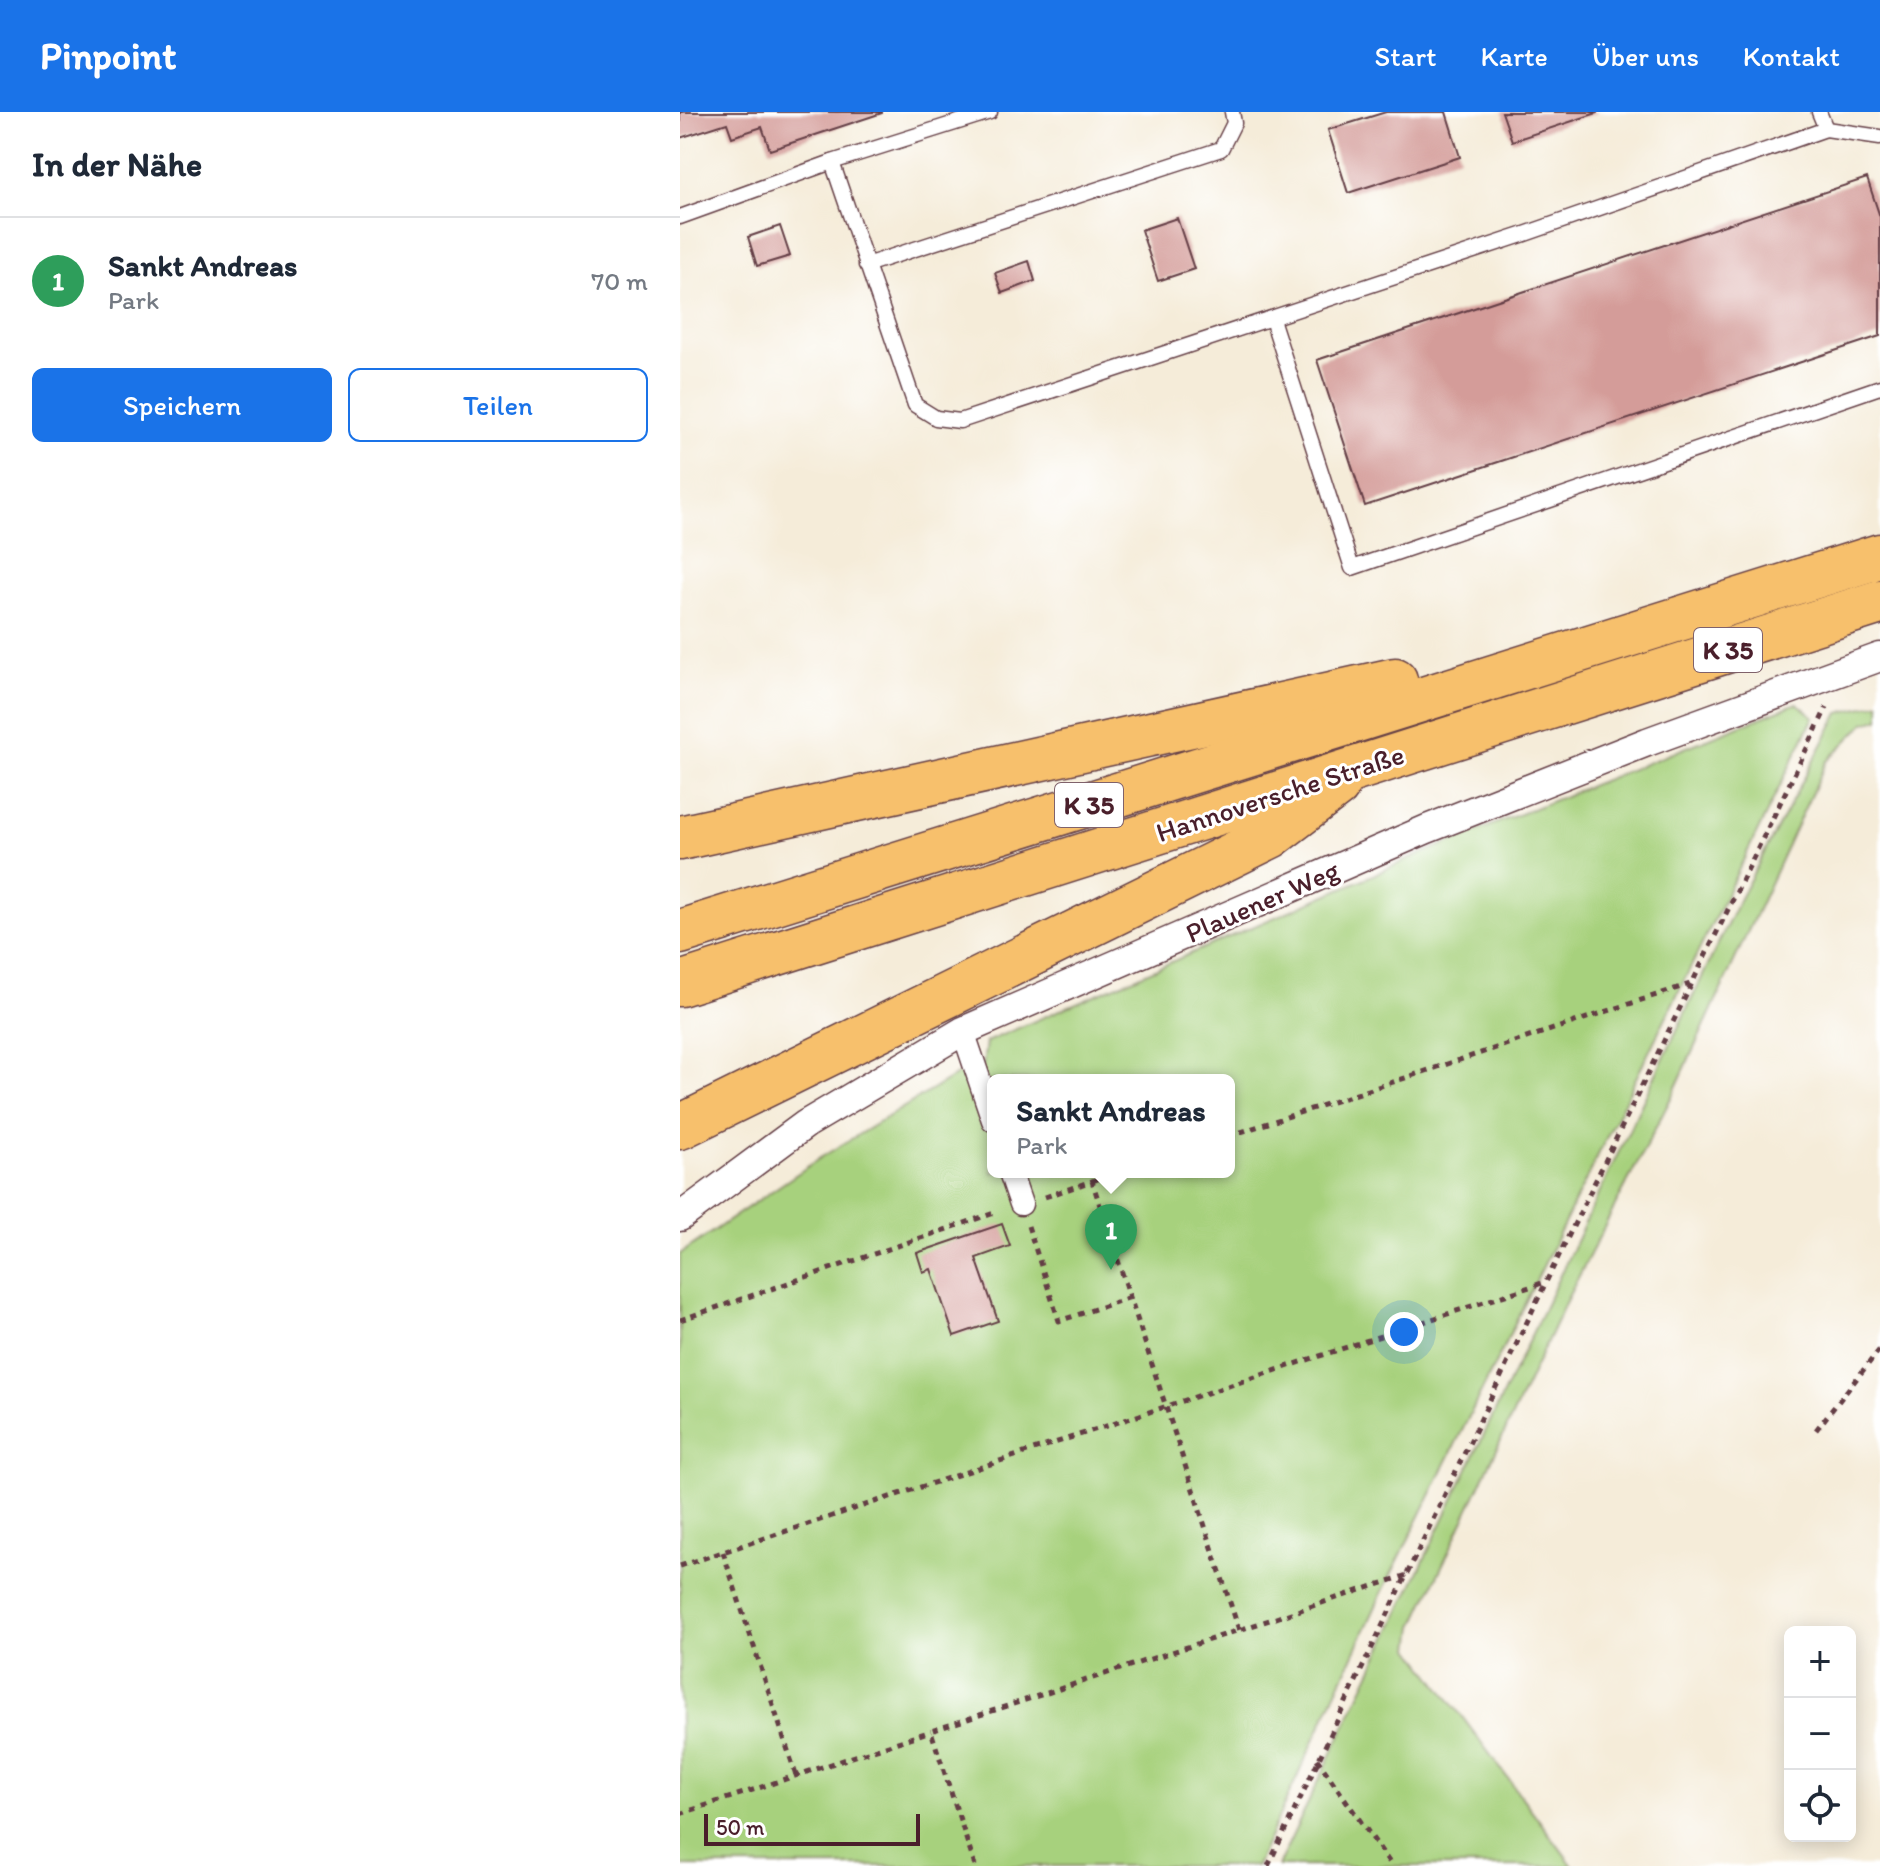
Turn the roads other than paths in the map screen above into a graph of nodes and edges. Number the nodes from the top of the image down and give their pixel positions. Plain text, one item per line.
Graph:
1 (990, 112) edge
2 (1232, 112) edge
3 (1819, 112) edge
4 (1826, 129) junction
5 (1880, 137) edge
6 (832, 162) junction
7 (680, 217) edge
8 (866, 265) junction
9 (1272, 319) junction
10 (1880, 387) edge
11 (1880, 556) edge
12 (1880, 602) edge
13 (1880, 657) edge
14 (1496, 674) junction
15 (1362, 766) junction
16 (680, 838) edge
17 (680, 932) edge
18 (680, 984) edge
19 (963, 1031) junction
20 (987, 1102) edge
21 (680, 1127) edge
22 (1012, 1178) edge
23 (1021, 1204) road end
24 (680, 1217) edge

1 - 6 lane
2 - 8 lane
3 - 4 lane
4 - 5 lane
4 - 9 lane
6 - 7 lane
6 - 8 lane
8 - 9 lane
9 - 10 lane
11 - 14 highway, Hannoversche Straße / K 35
12 - 15 highway, Hannoversche Straße / K 35
13 - 19 street, Plauener Weg
14 - 16 highway
14 - 17 highway, Hannoversche Straße / K 35
15 - 18 highway, Hannoversche Straße / K 35
15 - 21 highway
19 - 20 street
19 - 24 street, Plauener Weg
22 - 23 street

